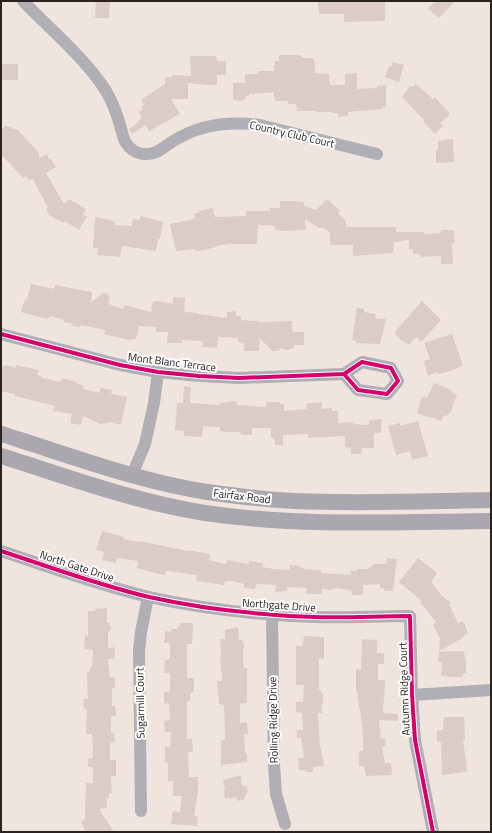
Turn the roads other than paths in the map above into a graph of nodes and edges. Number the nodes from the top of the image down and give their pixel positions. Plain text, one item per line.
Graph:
1 (23, 1) edge
2 (377, 154) dead end
3 (1, 334) edge
4 (158, 372) junction
5 (344, 374) dead end
6 (1, 434) edge
7 (1, 440) edge
8 (42, 447) junction
9 (1, 456) edge
10 (21, 462) junction
11 (132, 475) junction
12 (491, 500) edge
13 (491, 521) edge
14 (1, 551) edge
15 (148, 597) junction
16 (272, 615) junction
17 (410, 616) joint
18 (491, 690) edge
19 (412, 695) junction
20 (141, 811) dead end
21 (285, 824) dead end
22 (433, 832) edge

1 - 2 street, Country Club Court
3 - 4 street, Mont Blanc Terrace
4 - 5 street, Mont Blanc Terrace
4 - 11 street
6 - 8 main road, Fairfax Road
7 - 8 main road
8 - 11 main road, Fairfax Road
9 - 10 main road, Fairfax Road
10 - 11 main road
10 - 13 main road, Fairfax Road
11 - 12 main road, Fairfax Road
14 - 15 street, North Gate Drive
15 - 16 street, Northgate Drive
15 - 20 street, Sugarmill Court
16 - 17 street, Northgate Drive
16 - 21 street, Rolling Ridge Drive
17 - 19 street, Autumn Ridge Court
18 - 19 street
19 - 22 street, Autumn Ridge Court

